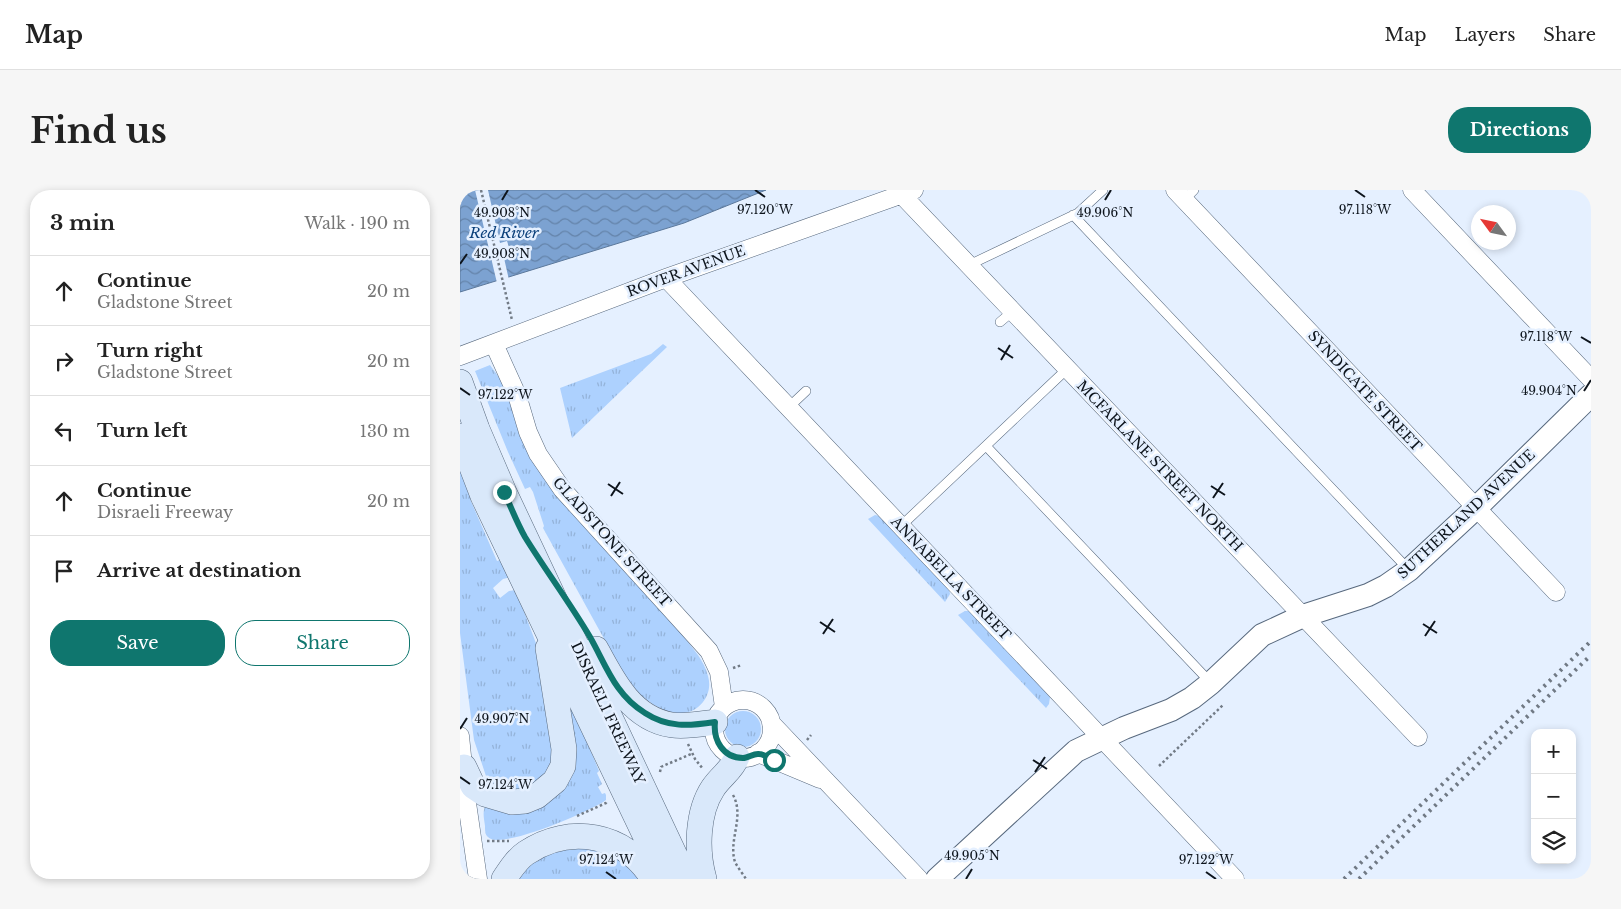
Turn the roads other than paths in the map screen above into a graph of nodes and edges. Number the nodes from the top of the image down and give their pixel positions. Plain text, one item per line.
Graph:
1 (1103, 190) edge
2 (1412, 190) edge
3 (908, 192) edge
4 (1184, 193) edge
5 (1073, 215) junction
6 (968, 265) junction
7 (666, 278) junction
8 (494, 344) junction
9 (460, 356) edge
10 (1067, 369) junction
11 (1591, 379) edge
12 (460, 382) edge
13 (806, 391) dead end
14 (1591, 395) edge
15 (789, 407) junction
16 (460, 436) edge
17 (986, 446) junction
18 (494, 494) junction
19 (1476, 508) junction
20 (901, 526) junction
21 (524, 535) junction
22 (1409, 570) junction
23 (1556, 592) dead end
24 (1303, 616) junction
25 (544, 621) junction
26 (1212, 683) junction
27 (719, 714) junction
28 (771, 723) junction
29 (460, 736) edge
30 (1418, 737) dead end
31 (1103, 738) junction
32 (748, 755) junction
33 (464, 768) junction
34 (825, 781) junction
35 (478, 879) edge
36 (504, 879) edge
37 (653, 879) edge
38 (666, 879) edge
39 (686, 879) edge
40 (704, 879) edge
41 (919, 879) edge
42 (937, 879) edge
43 (1235, 879) edge

1 - 5 lane
2 - 11 street
3 - 6 street, MCFARLANE STREET NORTH
3 - 7 street, ROVER AVENUE
4 - 19 street, SYNDICATE STREET
5 - 6 lane
5 - 22 lane
6 - 10 street, MCFARLANE STREET NORTH
7 - 8 street, ROVER AVENUE
7 - 15 street, ANNABELLA STREET
8 - 9 street, ROVER AVENUE
8 - 27 street, GLADSTONE STREET
10 - 17 lane
10 - 24 street, MCFARLANE STREET NORTH
12 - 18 main road, DISRAELI FREEWAY
13 - 15 lane
14 - 19 street, SUTHERLAND AVENUE
15 - 20 street, ANNABELLA STREET
16 - 18 main road, DISRAELI FREEWAY
17 - 20 lane
17 - 26 lane
18 - 21 main road, DISRAELI FREEWAY
18 - 25 main road, DISRAELI FREEWAY
19 - 22 street, SUTHERLAND AVENUE
19 - 23 street, SYNDICATE STREET
20 - 31 street, ANNABELLA STREET
21 - 27 main road
21 - 39 main road, DISRAELI FREEWAY
22 - 24 street, SUTHERLAND AVENUE
24 - 26 street, SUTHERLAND AVENUE
24 - 30 street, MCFARLANE STREET NORTH
25 - 33 main road
25 - 38 main road, DISRAELI FREEWAY
26 - 31 street, SUTHERLAND AVENUE
27 - 28 street, GLADSTONE STREET
27 - 32 street, GLADSTONE STREET
28 - 32 street
28 - 34 street, GLADSTONE STREET
29 - 33 street
31 - 42 street, SUTHERLAND AVENUE
31 - 43 street, ANNABELLA STREET
32 - 34 street, GLADSTONE STREET
32 - 40 main road
33 - 35 street
34 - 41 street, GLADSTONE STREET
36 - 37 main road

